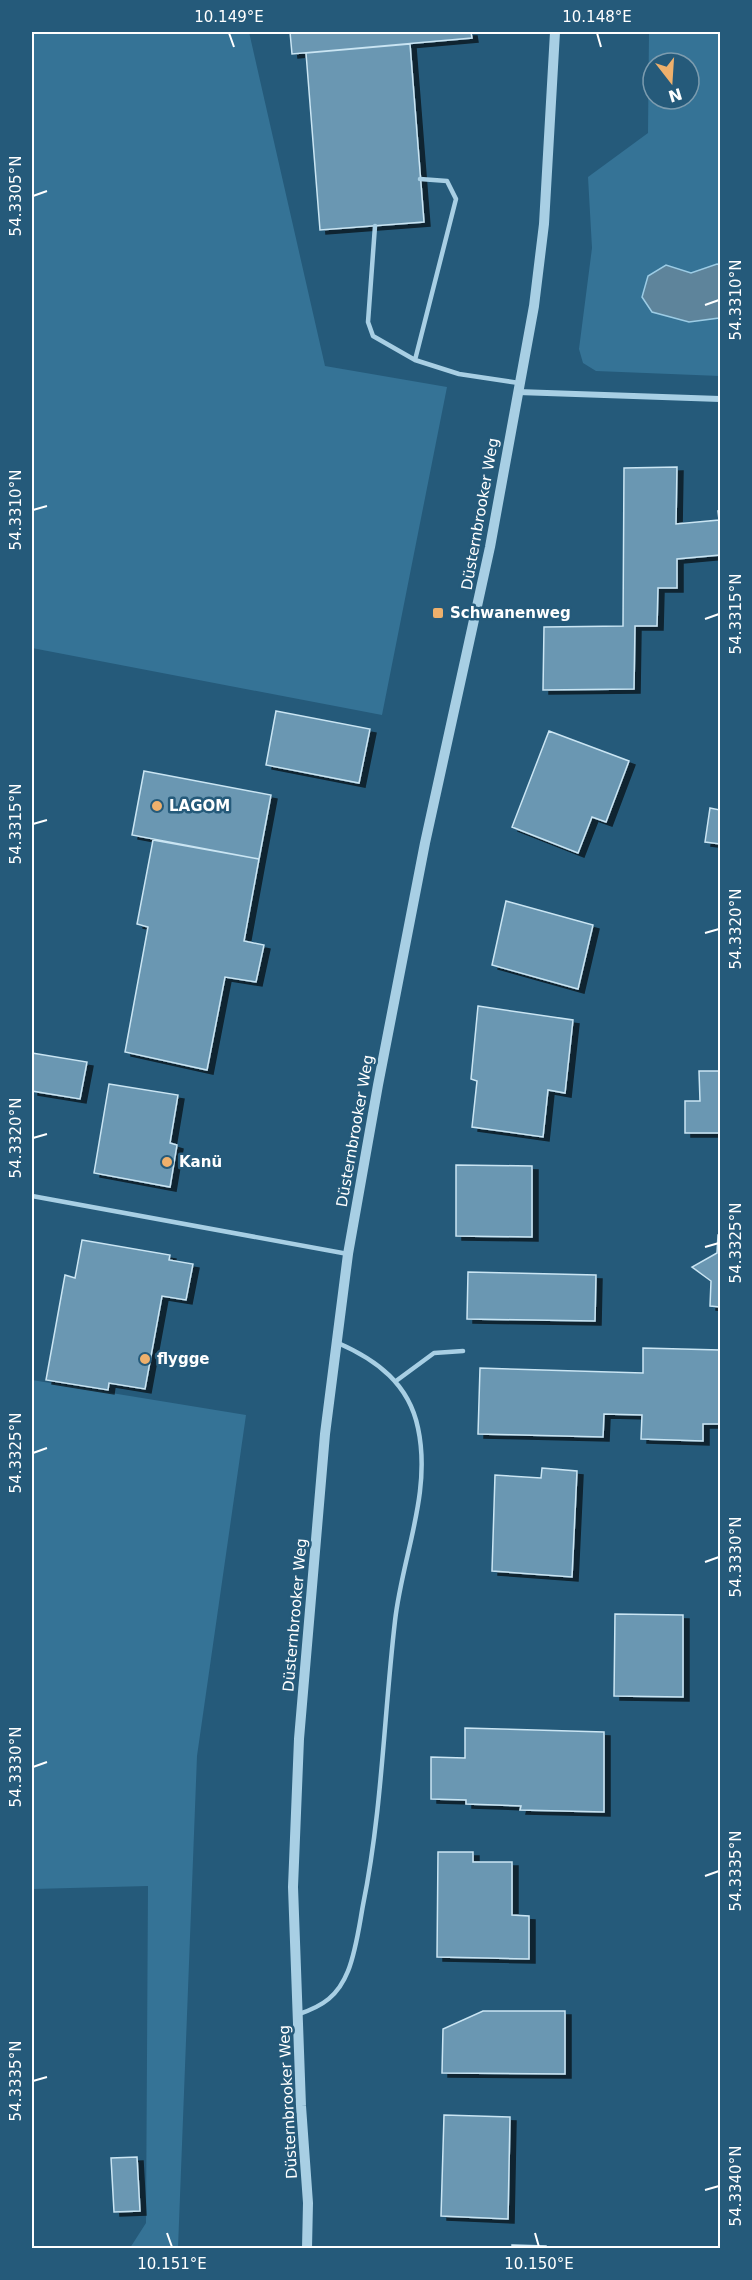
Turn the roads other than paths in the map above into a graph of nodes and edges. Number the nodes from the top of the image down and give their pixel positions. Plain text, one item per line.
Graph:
1 (555, 32) edge
2 (420, 178) dead end
3 (375, 226) dead end
4 (415, 360) junction
5 (518, 387) junction
6 (720, 399) edge
7 (32, 1196) edge
8 (348, 1254) junction
9 (338, 1343) junction
10 (463, 1351) dead end
11 (396, 1381) junction
12 (299, 2014) junction
13 (307, 2248) edge

1 - 5 street, Düsternbrooker Weg
2 - 4 lane
3 - 4 lane
4 - 5 lane
5 - 6 street
5 - 8 street, Düsternbrooker Weg
7 - 8 lane
8 - 9 street, Düsternbrooker Weg
9 - 11 lane
9 - 12 street, Düsternbrooker Weg
10 - 11 lane
11 - 12 lane
12 - 13 street, Düsternbrooker Weg

